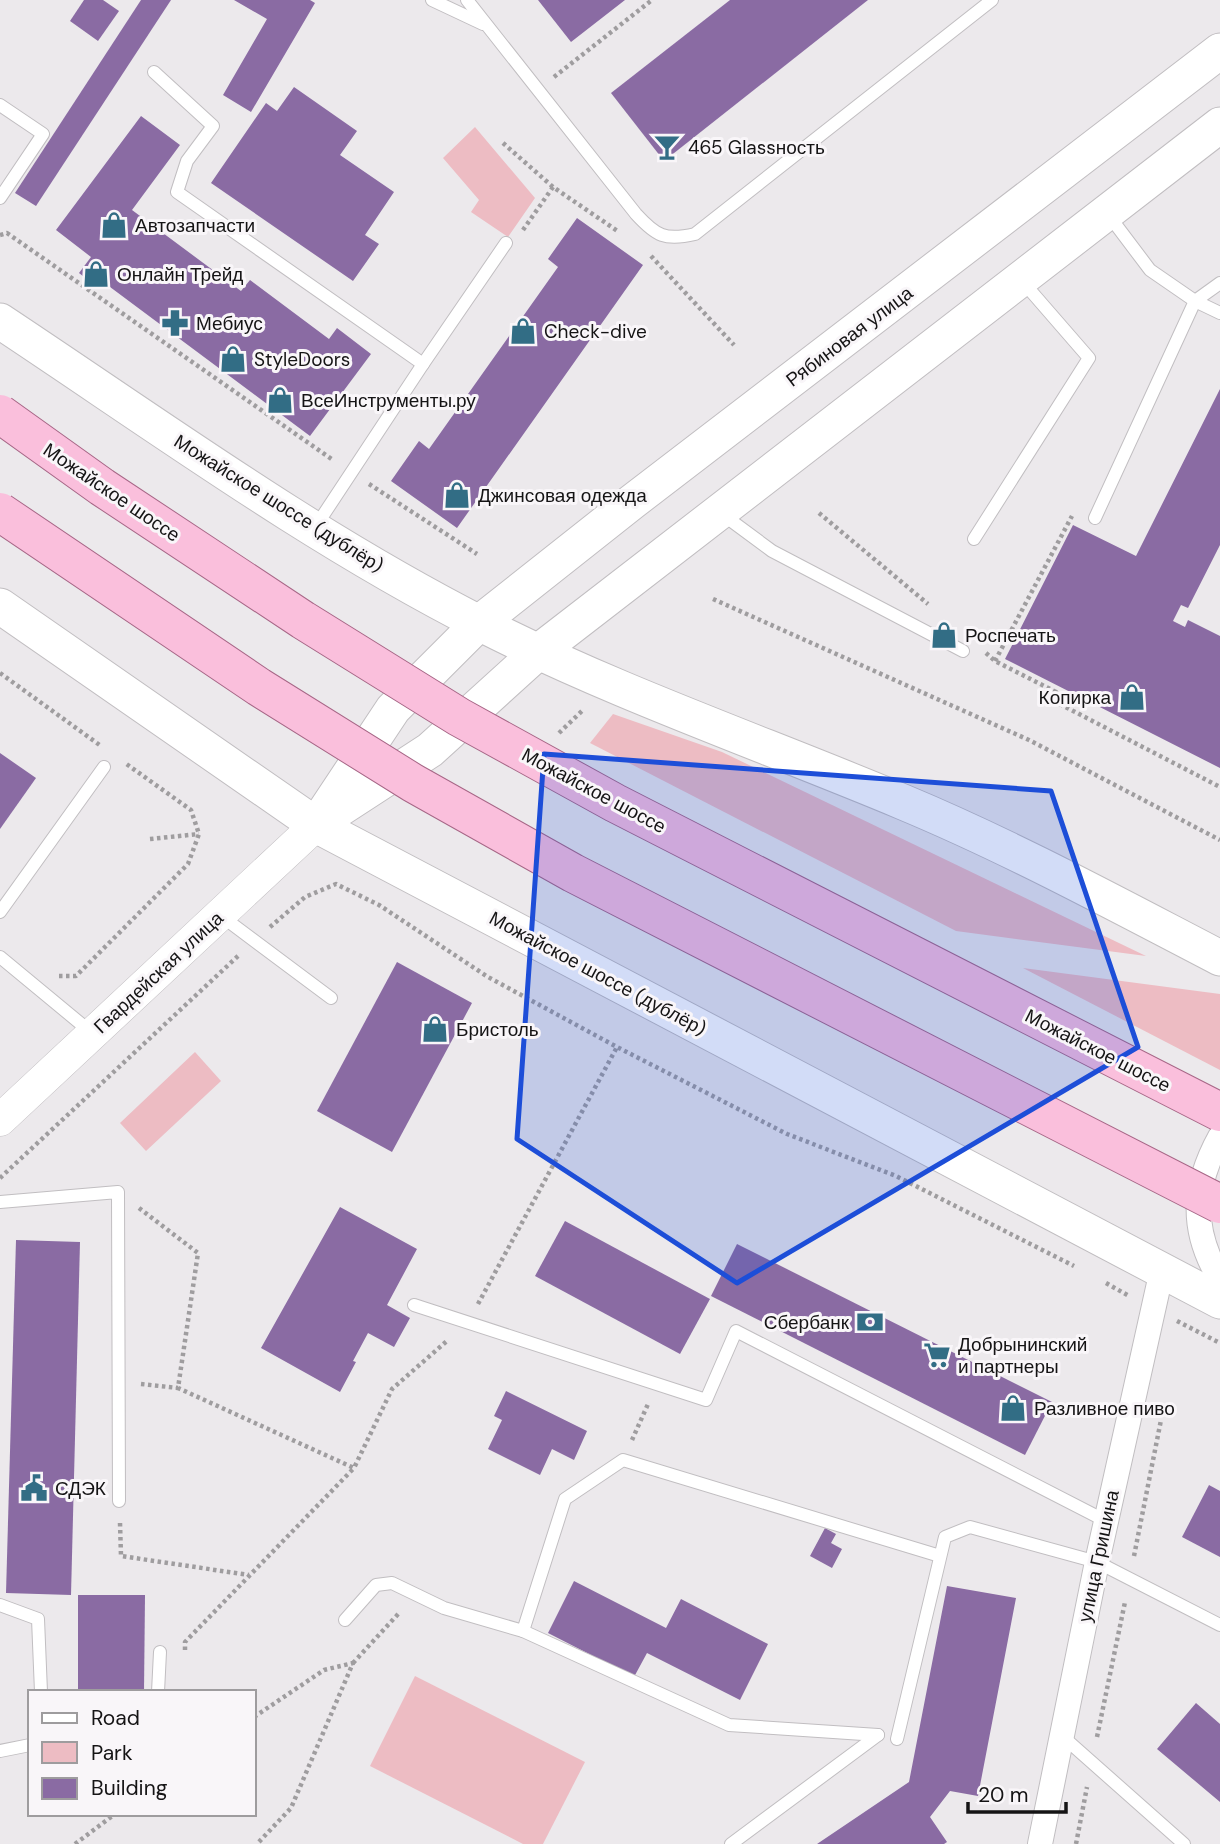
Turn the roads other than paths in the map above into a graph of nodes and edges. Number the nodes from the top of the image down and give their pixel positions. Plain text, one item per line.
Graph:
1 (432, 0) edge
2 (467, 0) edge
3 (992, 0) edge
4 (487, 26) junction
5 (1220, 51) edge
6 (154, 72) dead end
7 (0, 105) edge
8 (1220, 125) edge
9 (0, 198) edge
10 (1107, 212) junction
11 (506, 243) road end
12 (1020, 279) junction
13 (1220, 283) edge
14 (1195, 301) junction
15 (1220, 313) edge
16 (0, 321) edge
17 (423, 364) junction
18 (0, 414) edge
19 (0, 512) edge
20 (719, 512) junction
21 (1095, 518) road end
22 (314, 529) junction
23 (974, 539) dead end
24 (0, 606) edge
25 (479, 623) junction
26 (963, 651) dead end
27 (538, 652) junction
28 (104, 768) dead end
29 (316, 825) junction
30 (0, 912) edge
31 (219, 915) junction
32 (0, 957) edge
33 (1220, 958) edge
34 (331, 998) dead end
35 (93, 1033) junction
36 (1220, 1112) edge
37 (0, 1120) edge
38 (1220, 1137) edge
39 (0, 1202) edge
40 (1220, 1203) edge
41 (1162, 1270) junction
42 (1220, 1279) edge
43 (1220, 1301) edge
44 (414, 1305) dead end
45 (119, 1501) road end
46 (1106, 1521) junction
47 (940, 1556) junction
48 (1097, 1562) junction
49 (0, 1605) edge
50 (345, 1620) dead end
51 (1220, 1625) edge
52 (523, 1631) junction
53 (160, 1652) dead end
54 (41, 1690) edge
55 (158, 1690) edge
56 (1060, 1735) junction
57 (897, 1739) dead end
58 (28, 1745) edge
59 (0, 1751) edge
60 (731, 1844) edge
61 (1040, 1844) edge
62 (1184, 1844) edge

1 - 4 lane
2 - 4 lane
3 - 4 lane
5 - 25 main road, Рябиновая улица
6 - 17 lane
7 - 9 lane
8 - 10 main road
10 - 12 main road
10 - 14 lane
11 - 17 lane
12 - 20 main road
12 - 23 lane
13 - 14 lane
14 - 15 lane
14 - 21 lane
16 - 22 main road, Можайское шоссе (дублёр)
17 - 22 lane
18 - 36 main road, Можайское шоссе, bridge
19 - 40 main road, bridge
20 - 26 lane
20 - 27 main road
22 - 25 main road, Можайское шоссе (дублёр)
24 - 29 main road, Можайское шоссе (дублёр)
25 - 27 main road, Можайское шоссе (дублёр)
25 - 29 main road, Рябиновая улица
27 - 29 main road
27 - 33 main road, Можайское шоссе (дублёр)
28 - 30 lane
29 - 31 street, Гвардейская улица
29 - 41 main road, Можайское шоссе (дублёр)
31 - 34 lane
31 - 35 street, Гвардейская улица
32 - 35 lane
35 - 37 street, Гвардейская улица
38 - 42 street
39 - 45 lane
41 - 43 main road, Можайское шоссе (дублёр)
41 - 46 street, улица Гришина
44 - 46 lane
46 - 48 street, улица Гришина
47 - 48 lane
47 - 52 lane
47 - 57 lane
48 - 51 lane
48 - 56 street, улица Гришина
49 - 54 lane
50 - 52 lane
52 - 60 lane
53 - 55 lane
56 - 61 street, улица Гришина
56 - 62 lane
58 - 59 lane

